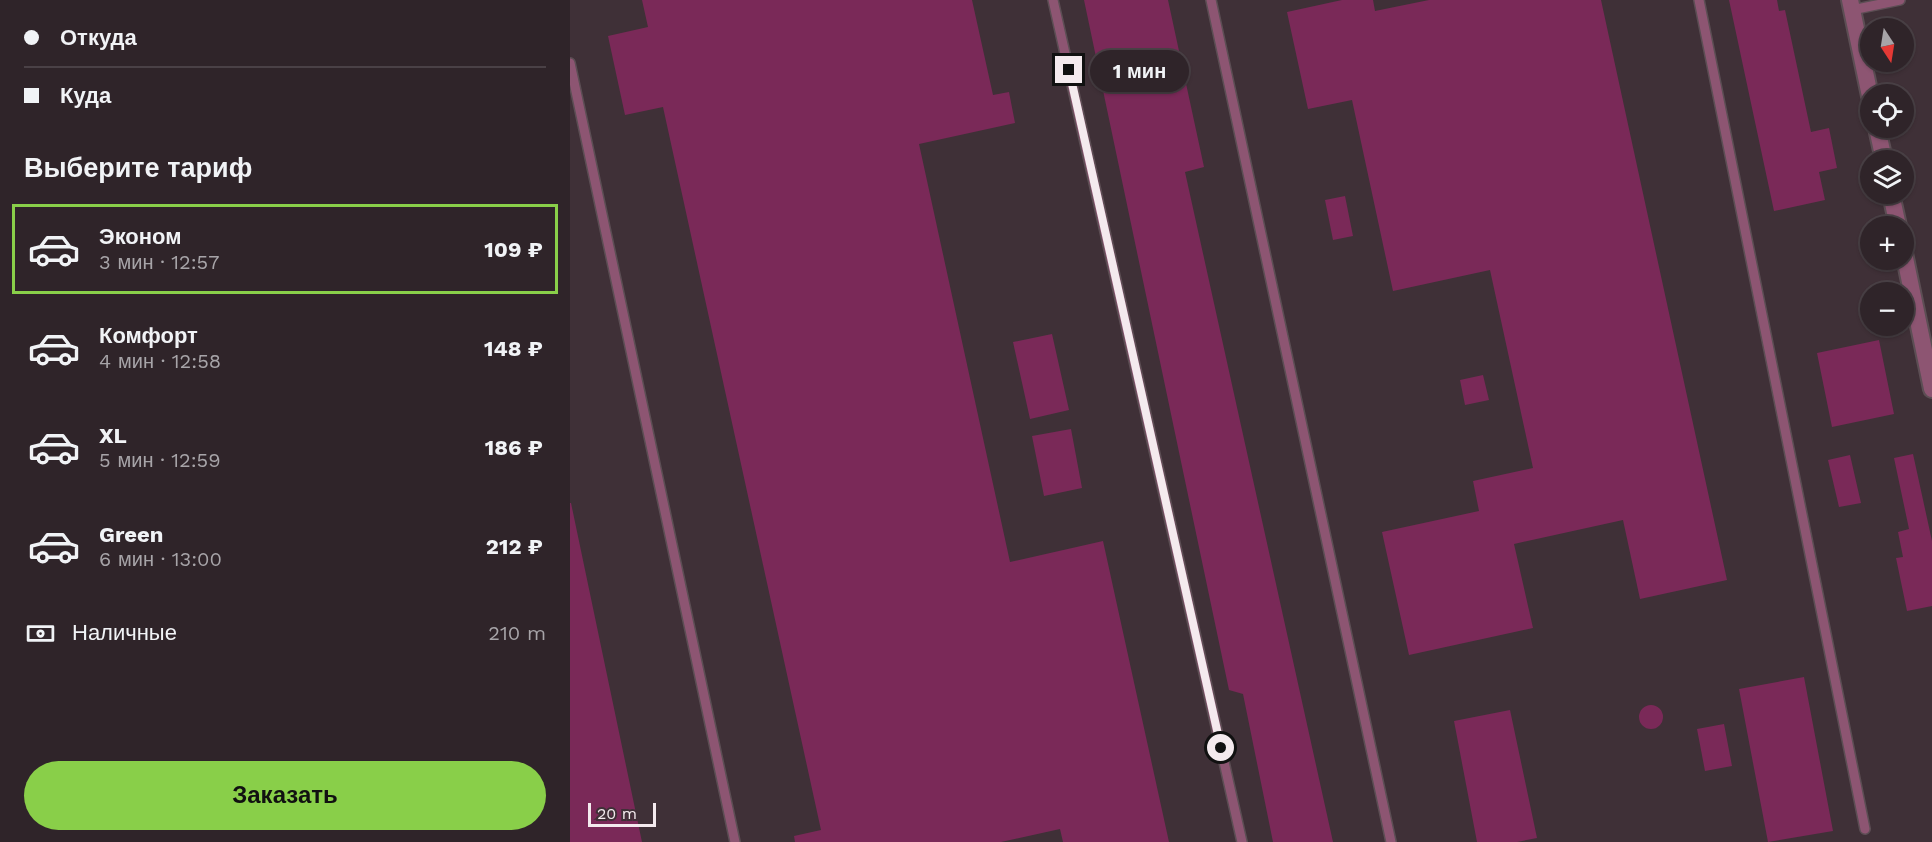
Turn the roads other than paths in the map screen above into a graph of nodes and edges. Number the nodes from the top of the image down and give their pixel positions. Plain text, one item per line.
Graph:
1 (1053, 0) edge
2 (1211, 0) edge
3 (1699, 0) edge
4 (1899, 0) edge
5 (1851, 5) edge
6 (1860, 31) edge
7 (570, 63) edge
8 (1908, 270) edge
9 (1932, 389) edge
10 (1865, 829) dead end
11 (735, 842) edge
12 (1242, 842) edge
13 (1391, 842) edge

1 - 12 lane
2 - 13 lane
3 - 10 lane
4 - 5 lane
5 - 6 street
7 - 11 lane
8 - 9 street

